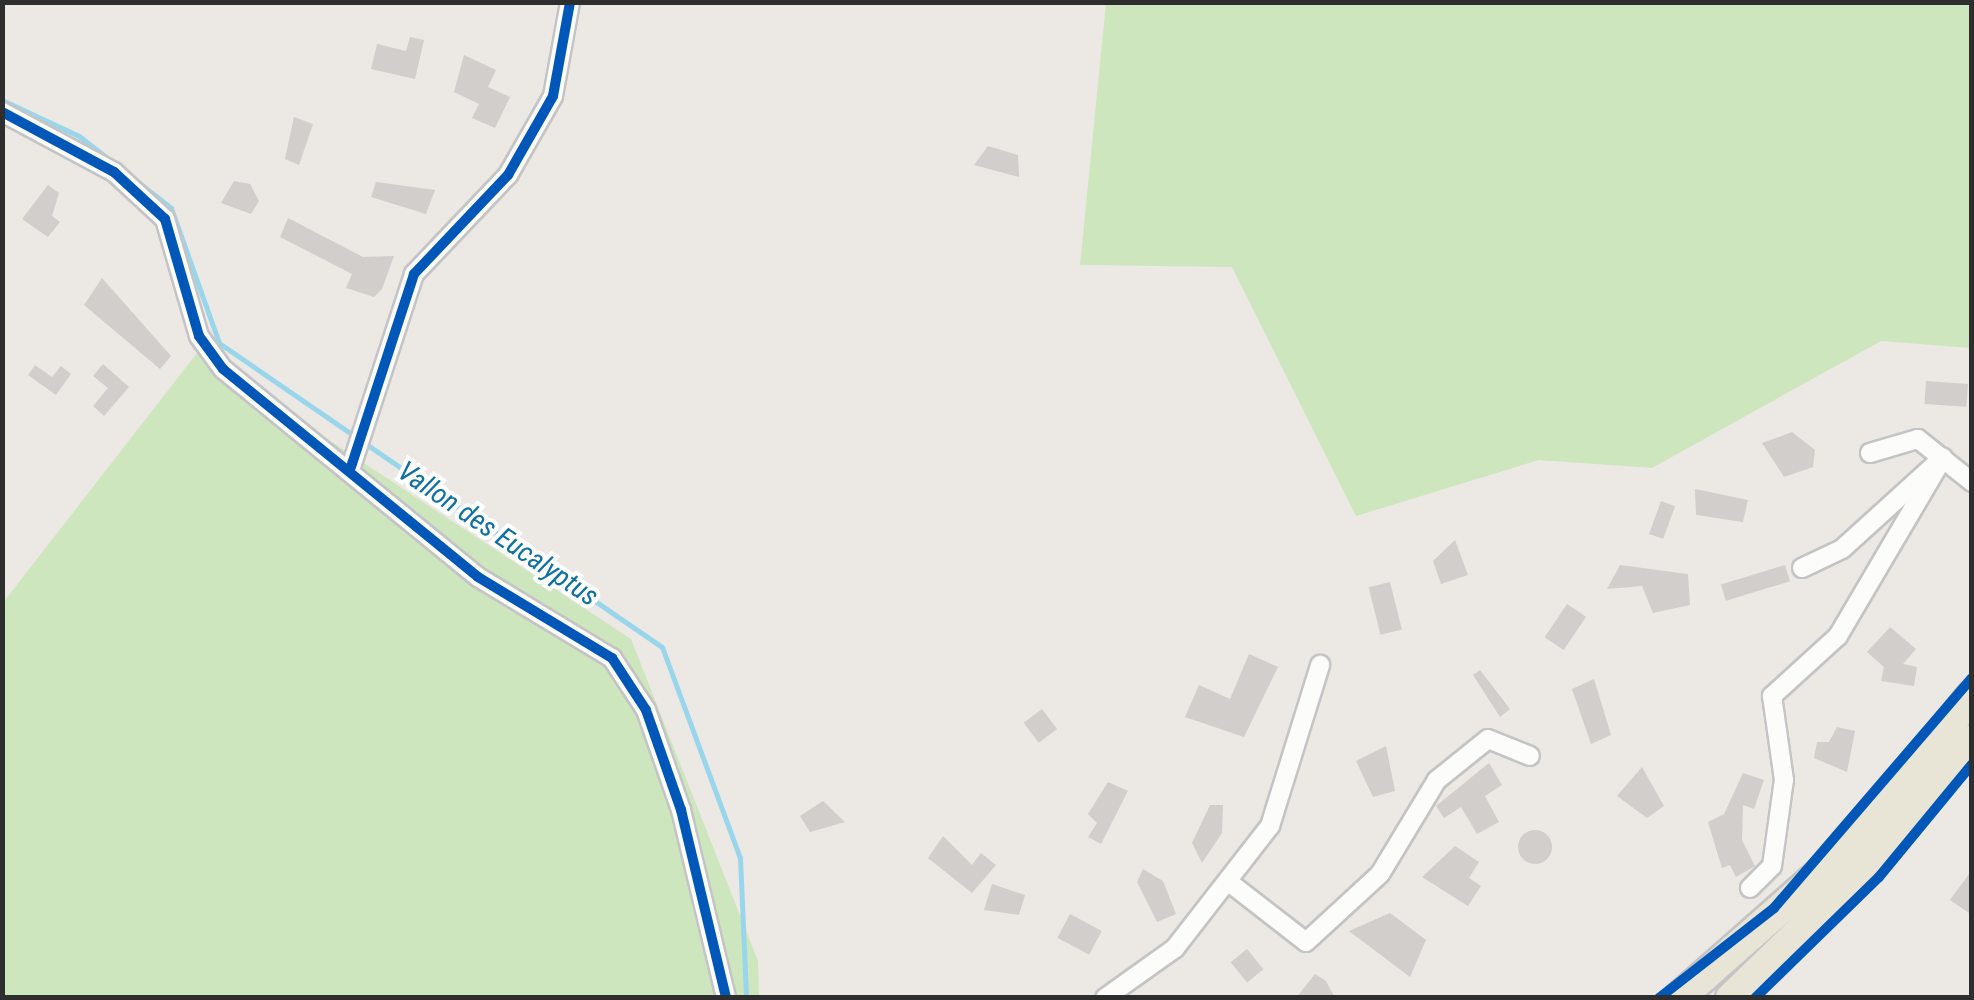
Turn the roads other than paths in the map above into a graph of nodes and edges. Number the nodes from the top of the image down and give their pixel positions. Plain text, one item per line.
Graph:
1 (570, 2) edge
2 (2, 112) edge
3 (1870, 453) dead end
4 (1943, 458) junction
5 (354, 459) junction
6 (1972, 482) edge
7 (1802, 568) dead end
8 (1320, 665) dead end
9 (1972, 696) edge
10 (1972, 740) edge
11 (1530, 756) dead end
12 (1230, 883) junction
13 (1750, 888) dead end
14 (726, 998) edge
15 (1104, 998) edge
16 (1679, 998) edge
17 (1732, 998) edge

1 - 5 street
2 - 5 street
3 - 4 street
4 - 6 street
4 - 7 street
4 - 13 street
5 - 14 street
8 - 12 street
9 - 16 main road
10 - 17 main road
11 - 12 street
12 - 15 street

